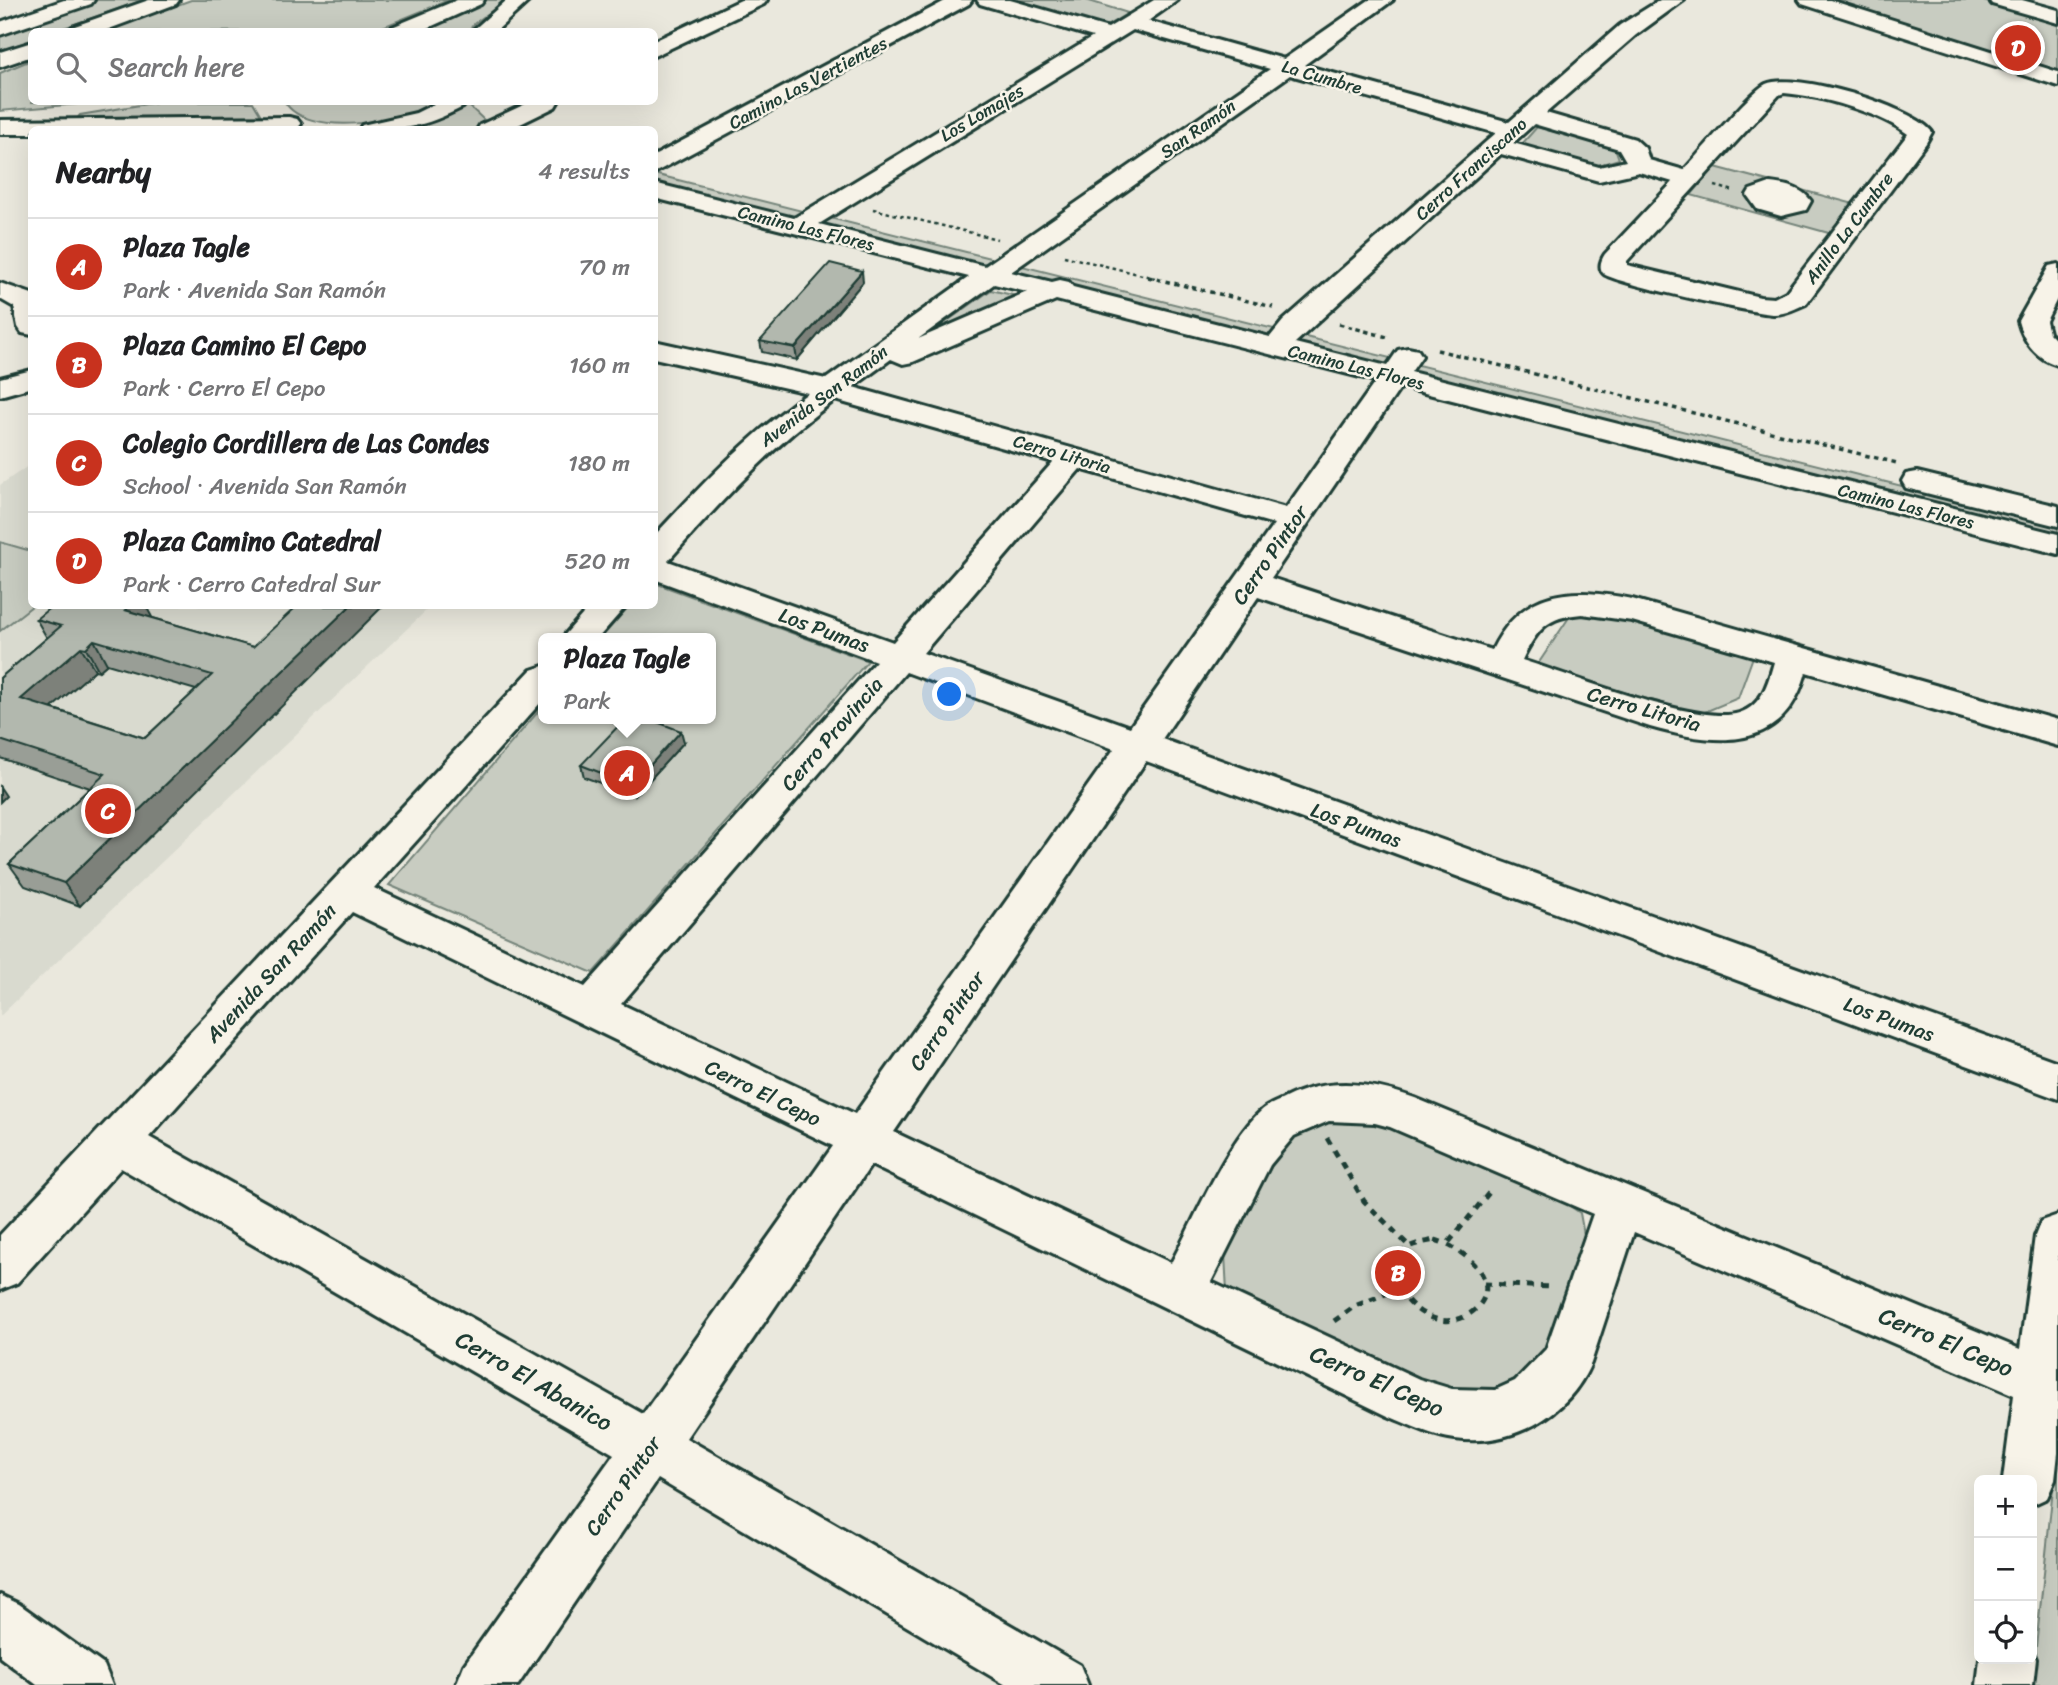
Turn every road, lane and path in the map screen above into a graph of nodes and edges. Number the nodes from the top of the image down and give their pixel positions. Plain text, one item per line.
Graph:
1 (84, 0) edge
2 (169, 0) edge
3 (474, 0) edge
4 (520, 0) edge
5 (757, 0) edge
6 (962, 0) edge
7 (987, 0) edge
8 (1382, 0) edge
9 (1674, 0) edge
10 (1810, 0) edge
11 (1999, 0) edge
12 (2049, 0) edge
13 (2058, 3) edge
14 (1143, 9) edge
15 (2058, 17) edge
16 (91, 28) edge
17 (409, 28) edge
18 (486, 28) edge
19 (0, 29) edge
20 (1110, 35) junction
21 (658, 48) edge
22 (28, 50) edge
23 (0, 60) edge
24 (1287, 67) junction
25 (2058, 79) edge
26 (110, 105) edge
27 (267, 105) edge
28 (449, 105) edge
29 (474, 105) edge
30 (542, 105) edge
31 (0, 119) edge
32 (297, 126) edge
33 (388, 126) edge
34 (502, 126) edge
35 (505, 126) edge
36 (0, 127) edge
37 (28, 127) edge
38 (1514, 131) junction
39 (1639, 165) junction
40 (658, 166) edge
41 (658, 169) edge
42 (1691, 179) junction
43 (658, 191) edge
44 (1758, 197) joint
45 (819, 212) junction
46 (1825, 214) junction
47 (1021, 252) junction
48 (2058, 272) edge
49 (989, 275) junction
50 (1084, 275) junction
51 (0, 291) edge
52 (1054, 291) junction
53 (28, 304) edge
54 (1292, 330) junction
55 (658, 350) edge
56 (1406, 355) junction
57 (2058, 357) edge
58 (28, 379) edge
59 (836, 384) junction
60 (0, 387) edge
61 (1073, 458) junction
62 (1868, 469) dead end
63 (1903, 471) joint
64 (2058, 516) edge
65 (1294, 520) junction
66 (2058, 544) edge
67 (658, 551) edge
68 (658, 568) edge
69 (1251, 583) junction
70 (606, 609) edge
71 (584, 633) edge
72 (1793, 657) junction
73 (898, 658) junction
74 (1502, 665) junction
75 (538, 683) edge
76 (2058, 733) edge
77 (1138, 746) junction
78 (346, 892) junction
79 (591, 1010) junction
80 (2058, 1081) edge
81 (1309, 1107) junction
82 (864, 1141) junction
83 (115, 1142) junction
84 (1514, 1161) junction
85 (1619, 1206) junction
86 (2058, 1236) edge
87 (1449, 1242) junction
88 (1409, 1246) junction
89 (0, 1268) edge
90 (1484, 1284) junction
91 (1591, 1288) junction
92 (1398, 1289) junction
93 (1182, 1291) junction
94 (1298, 1346) junction
95 (2041, 1382) junction
96 (650, 1447) junction
97 (2030, 1475) edge
98 (0, 1623) edge
99 (2007, 1664) edge
100 (84, 1685) edge
101 (484, 1685) edge
102 (1060, 1685) edge
103 (2005, 1685) edge

1 - 19 street
2 - 16 street
3 - 17 street
4 - 18 street
5 - 21 street
6 - 40 street, Camino Las Vertientes
7 - 20 street
8 - 24 street, San Ramón
9 - 38 street, Cerro Franciscano
10 - 25 street
11 - 15 street
12 - 13 street
14 - 20 street, Los Lomajes
14 - 24 street, La Cumbre
20 - 45 street, Los Lomajes
22 - 23 street
24 - 38 street, La Cumbre
24 - 47 street, San Ramón
26 - 31 street
27 - 32 street
28 - 33 street
29 - 34 street
30 - 35 street
36 - 37 street
38 - 39 street, La Cumbre
38 - 39 street, La Cumbre
38 - 54 street, Cerro Franciscano
39 - 42 street, La Cumbre
41 - 45 street, Camino Las Flores
42 - 44 path
42 - 46 street, Anillo La Cumbre
42 - 46 street, Anillo La Cumbre
43 - 45 street, Camino Las Flores
44 - 46 street
45 - 47 street, Camino Las Flores
45 - 47 path
45 - 49 street, Camino Las Flores
47 - 49 street, Avenida San Ramón
47 - 50 street, Camino Las Flores
47 - 54 path
48 - 57 street
49 - 52 street, Camino Las Flores
49 - 59 street, Avenida San Ramón
50 - 52 street
50 - 54 street, Camino Las Flores
51 - 53 street
52 - 54 street, Camino Las Flores
52 - 59 street
54 - 56 street, Camino Las Flores
54 - 56 path
55 - 59 street, Cerro Litoria
56 - 62 street, Camino Las Flores
56 - 63 path
56 - 65 street, Cerro Pintor
56 - 66 street, Camino Las Flores
58 - 60 street
59 - 61 street, Cerro Litoria
59 - 67 street, Avenida San Ramón
61 - 65 street, Cerro Litoria
61 - 73 street, Cerro Provincia
63 - 64 street, Camino Las Flores
65 - 69 street, Cerro Pintor
68 - 73 street, Los Pumas
69 - 74 street, Cerro Litoria
69 - 77 street, Cerro Pintor
70 - 71 street
72 - 74 street
72 - 74 street, Cerro Litoria
72 - 76 street
73 - 77 street, Los Pumas
73 - 79 street, Cerro Provincia
75 - 78 street, Avenida San Ramón
77 - 80 street, Los Pumas
77 - 82 street, Cerro Pintor
78 - 79 street, Cerro El Cepo
78 - 83 street, Avenida San Ramón
79 - 82 street, Cerro El Cepo
81 - 84 street, Cerro El Cepo
81 - 88 path
81 - 93 street, Cerro El Cepo
82 - 93 street, Cerro El Cepo
82 - 96 street, Cerro Pintor
83 - 89 street, Avenida San Ramón
83 - 96 street, Cerro El Abanico
84 - 85 street, Cerro El Cepo
84 - 87 path
85 - 91 street, Cerro El Cepo
85 - 95 street, Cerro El Cepo
86 - 95 street
87 - 88 path
87 - 90 path
88 - 92 path
90 - 91 path
90 - 92 path
91 - 94 street, Cerro El Cepo
92 - 94 path
93 - 94 street, Cerro El Cepo
95 - 97 street
96 - 101 street, Cerro Pintor
96 - 102 street, Cerro El Abanico
98 - 100 street
99 - 103 street

